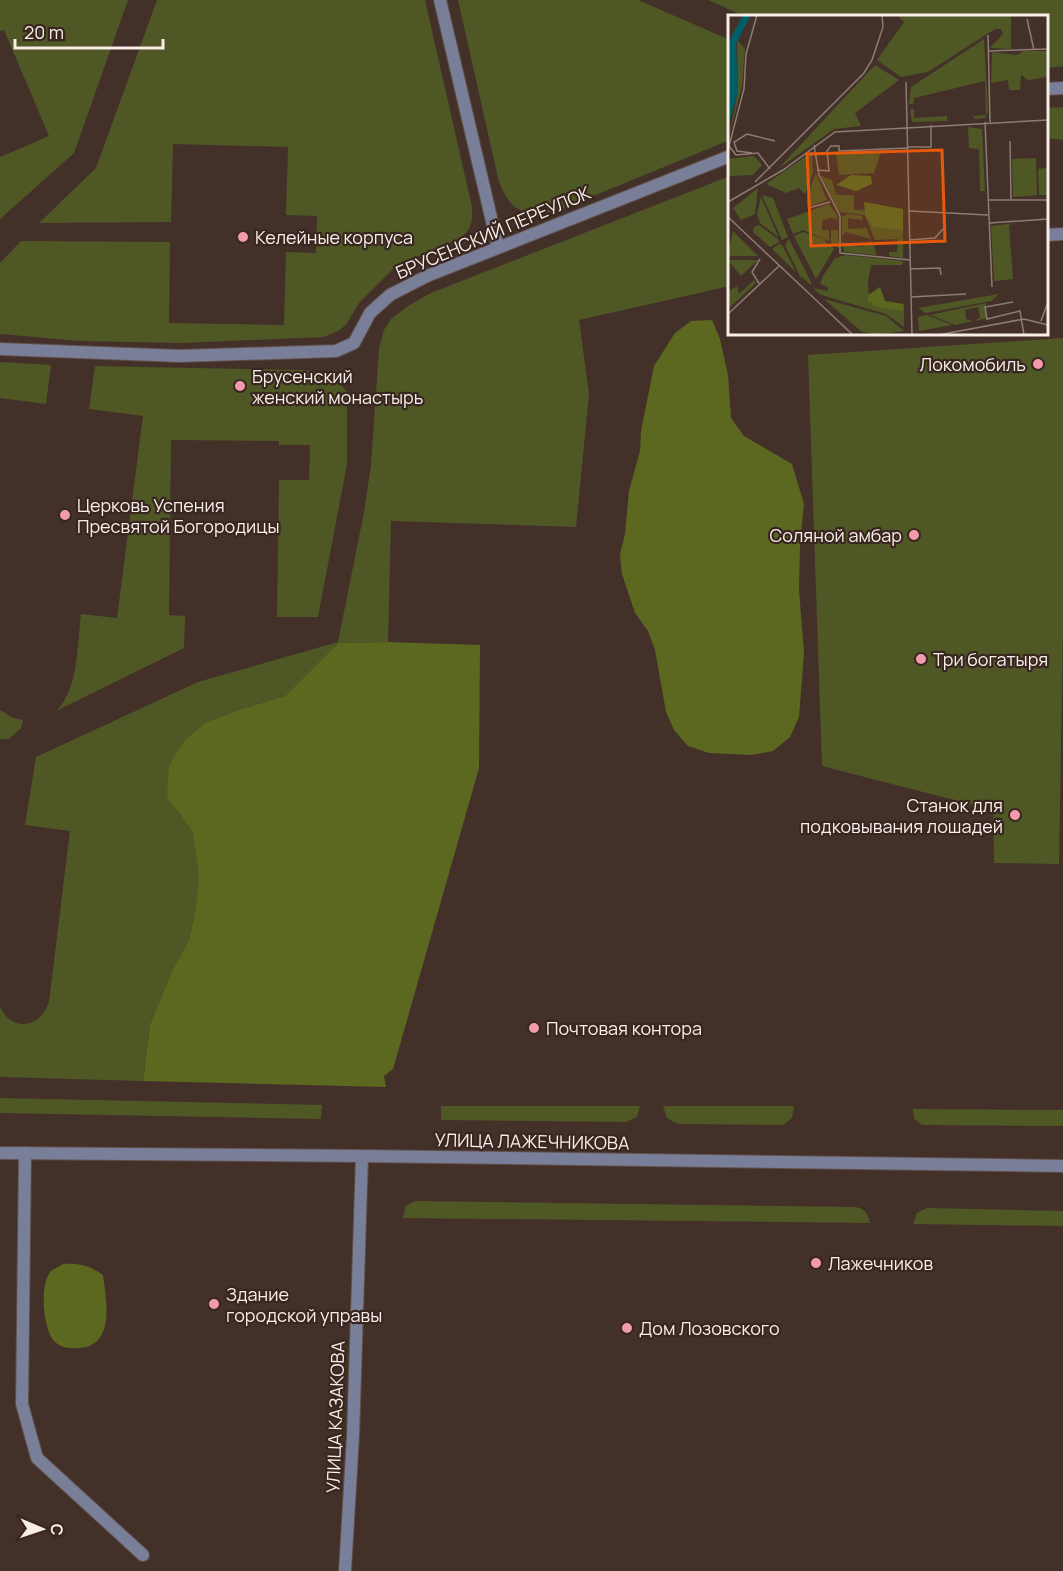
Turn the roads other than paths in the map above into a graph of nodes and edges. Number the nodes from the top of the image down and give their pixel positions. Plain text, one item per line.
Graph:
1 (441, 0) edge
2 (1063, 88) edge
3 (1048, 89) edge
4 (728, 157) edge
5 (1063, 234) edge
6 (1048, 235) edge
7 (498, 247) junction
8 (0, 349) edge
9 (0, 1153) edge
10 (25, 1153) junction
11 (362, 1156) junction
12 (1063, 1167) edge
13 (143, 1555) dead end
14 (345, 1571) edge

1 - 7 street
2 - 3 street
4 - 7 street, БРУСЕНСКИЙ ПЕРЕУЛОК
5 - 6 street
7 - 8 street, БРУСЕНСКИЙ ПЕРЕУЛОК
9 - 10 street, УЛИЦА ЛАЖЕЧНИКОВА
10 - 11 street, УЛИЦА ЛАЖЕЧНИКОВА
10 - 13 street
11 - 12 street, УЛИЦА ЛАЖЕЧНИКОВА
11 - 14 street, УЛИЦА КАЗАКОВА

